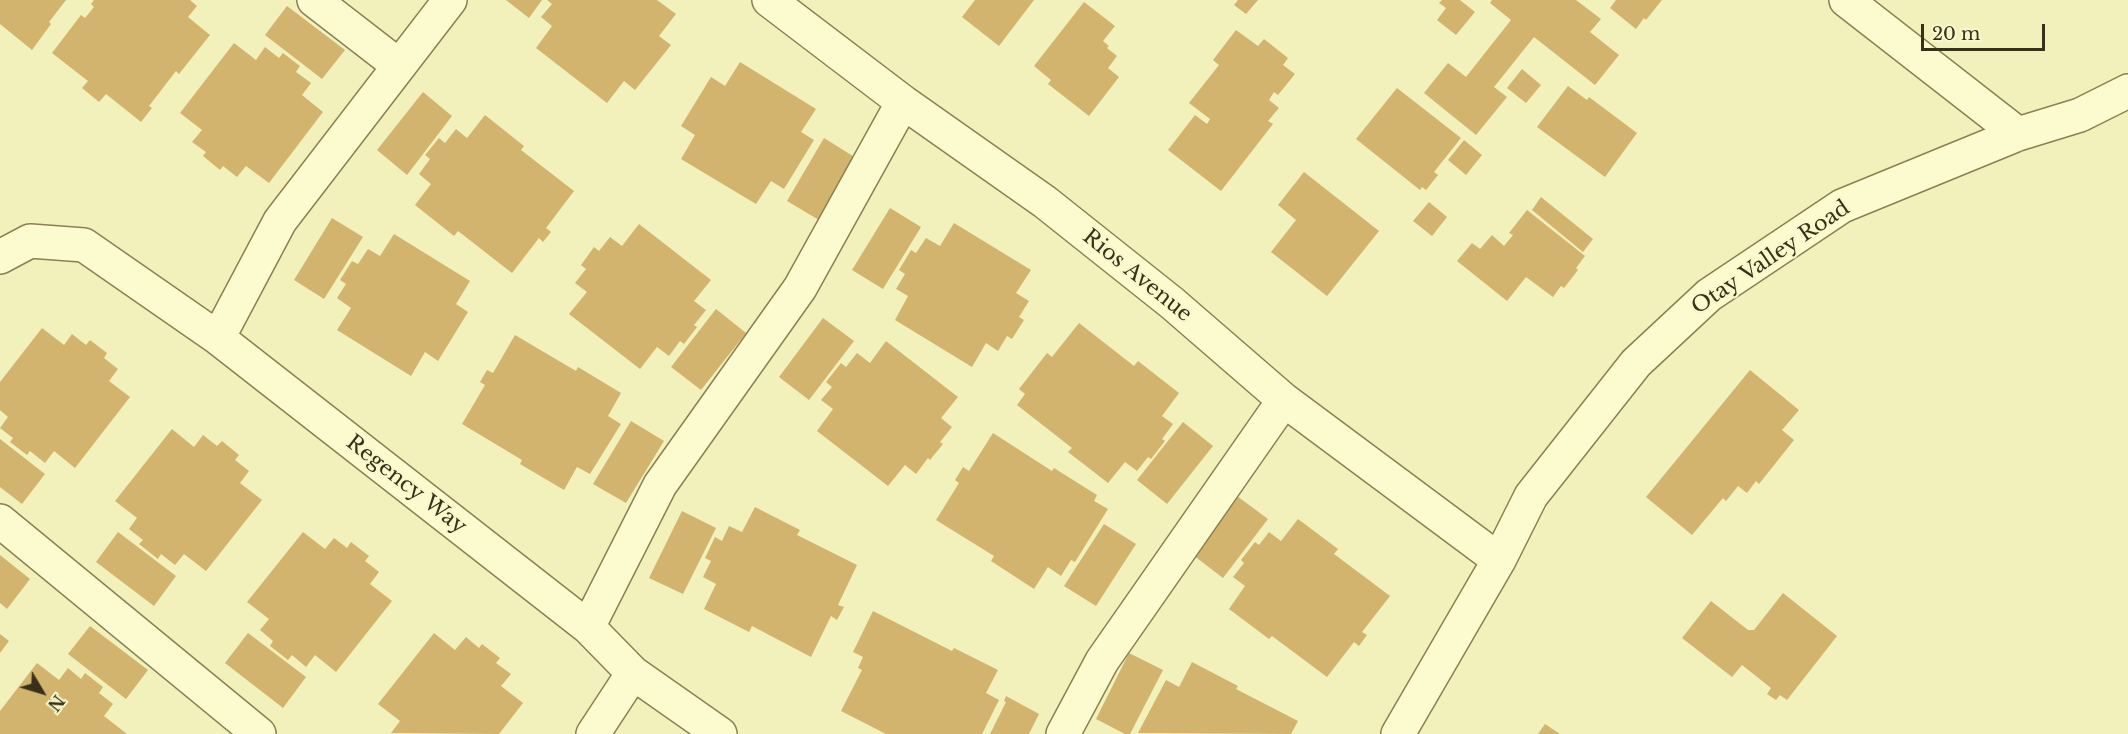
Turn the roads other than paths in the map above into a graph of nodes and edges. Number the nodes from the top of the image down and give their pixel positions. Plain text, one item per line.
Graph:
1 (314, 0) edge
2 (450, 0) edge
3 (770, 0) edge
4 (1846, 0) edge
5 (399, 65) junction
6 (2128, 91) edge
7 (903, 102) junction
8 (2018, 134) junction
9 (0, 257) edge
10 (218, 338) junction
11 (1284, 400) junction
12 (0, 521) edge
13 (1499, 560) junction
14 (588, 627) junction
15 (633, 673) junction
16 (259, 734) edge
17 (593, 734) edge
18 (720, 734) edge
19 (1063, 734) edge
20 (1398, 734) edge

1 - 5 street
2 - 5 street
3 - 7 street, Rios Avenue
4 - 8 street
5 - 10 street
6 - 8 street, Otay Valley Road
7 - 11 street, Rios Avenue
7 - 14 street
8 - 13 street, Otay Valley Road
9 - 10 street, Regency Way
10 - 14 street, Regency Way
11 - 13 street, Rios Avenue
11 - 19 street
12 - 16 street
13 - 20 street, Otay Valley Road
14 - 15 street, Regency Way
15 - 17 street
15 - 18 street, Regency Way

